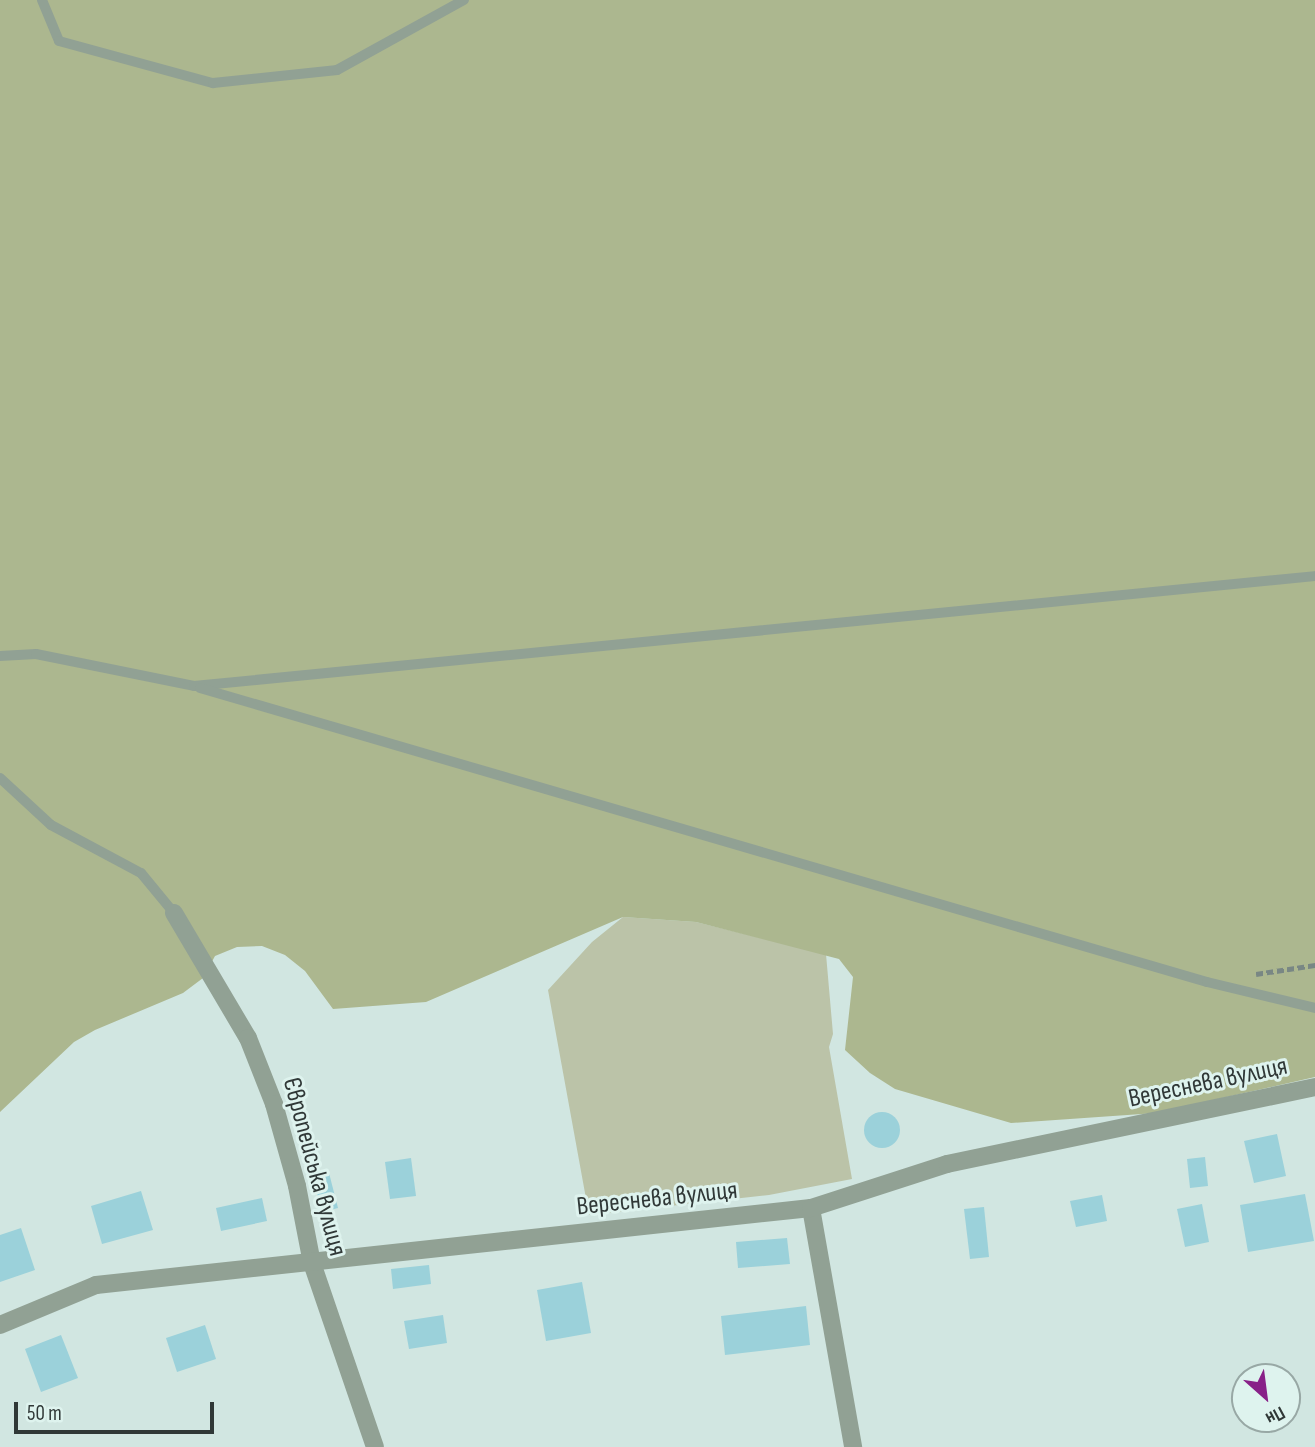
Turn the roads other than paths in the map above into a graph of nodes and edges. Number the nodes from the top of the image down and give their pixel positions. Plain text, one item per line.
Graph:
1 (42, 0) edge
2 (464, 0) edge
3 (1315, 576) edge
4 (0, 656) edge
5 (194, 686) junction
6 (0, 778) edge
7 (174, 913) joint
8 (1315, 1008) edge
9 (1315, 1087) edge
10 (811, 1208) junction
11 (312, 1263) junction
12 (0, 1325) edge
13 (375, 1447) edge
14 (853, 1447) edge

1 - 2 lane
3 - 5 lane
4 - 5 lane
5 - 8 lane
6 - 7 lane
7 - 11 street, Європейська вулиця
9 - 10 street, Вереснева вулиця
10 - 11 street, Вереснева вулиця
10 - 14 street
11 - 12 street, Вереснева вулиця
11 - 13 street, Європейська вулиця

